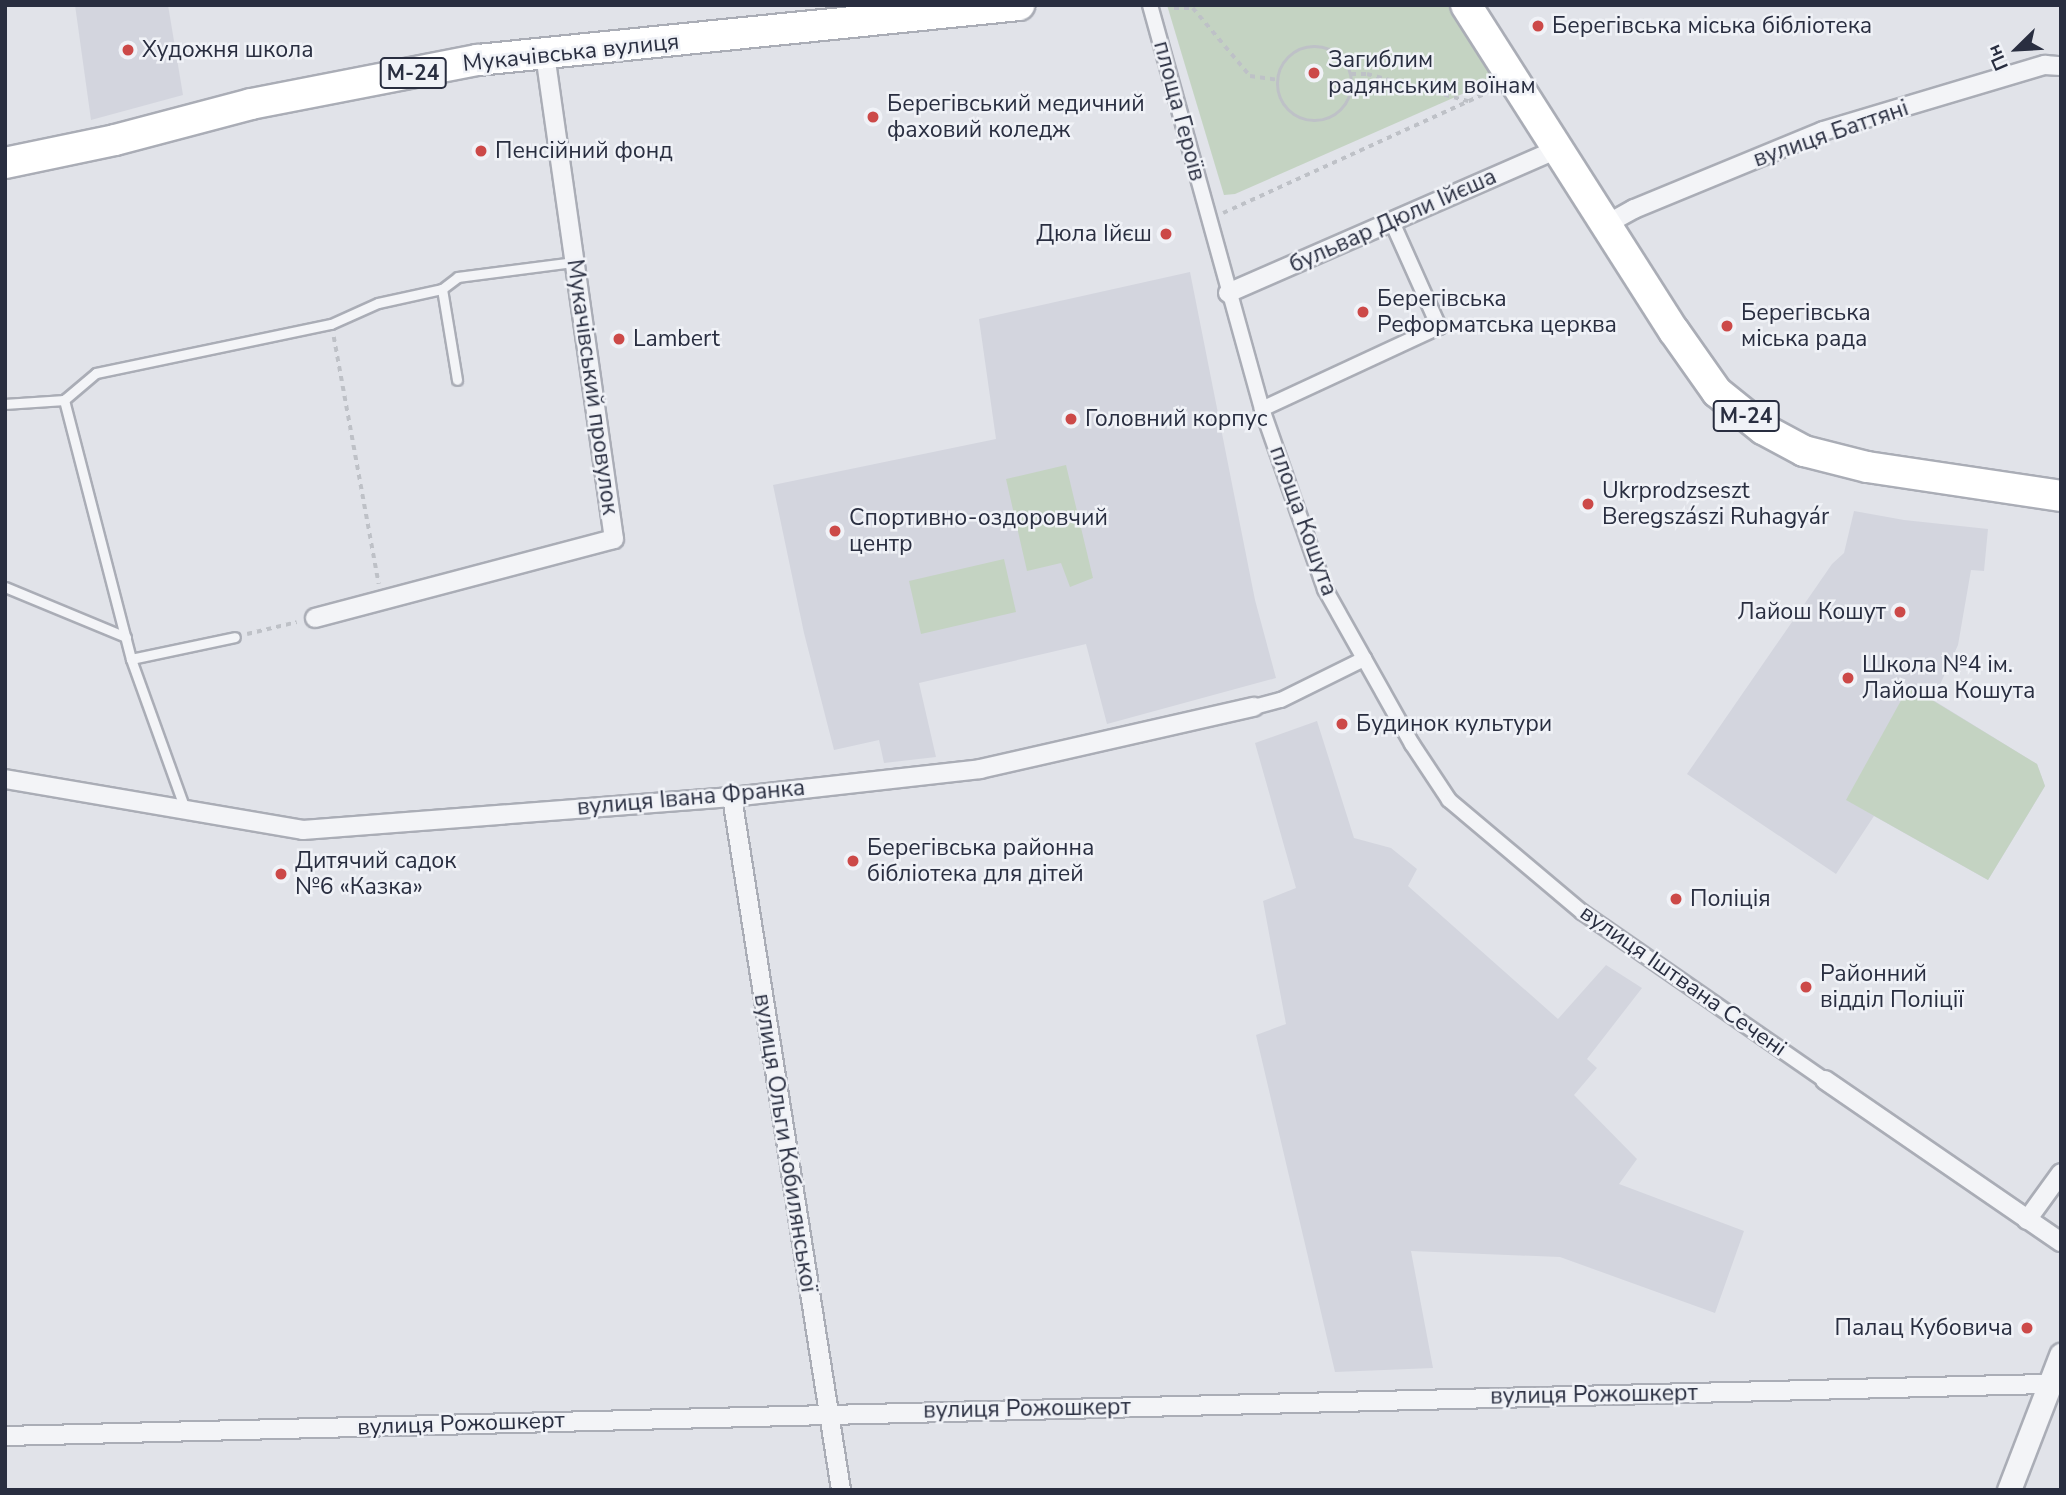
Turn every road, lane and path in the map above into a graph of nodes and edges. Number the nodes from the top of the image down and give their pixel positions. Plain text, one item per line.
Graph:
1 (1019, 5) edge
2 (1150, 5) edge
3 (1466, 5) edge
4 (1174, 8) dead end
5 (545, 54) junction
6 (2061, 66) edge
7 (1351, 74) junction
8 (1278, 80) junction
9 (1514, 80) junction
10 (1468, 101) junction
11 (1558, 149) junction
12 (5, 163) edge
13 (1207, 217) junction
14 (1392, 222) junction
15 (1607, 224) junction
16 (574, 262) junction
17 (442, 289) junction
18 (1227, 293) junction
19 (331, 324) junction
20 (457, 380) dead end
21 (64, 400) junction
22 (5, 404) edge
23 (1262, 409) junction
24 (2061, 496) edge
25 (5, 587) edge
26 (382, 600) junction
27 (314, 618) joint
28 (126, 636) junction
29 (235, 637) joint
30 (131, 659) junction
31 (1364, 659) junction
32 (1254, 707) joint
33 (5, 779) edge
34 (732, 797) junction
35 (185, 810) junction
36 (1825, 1080) joint
37 (2061, 1172) edge
38 (2027, 1220) junction
39 (2061, 1242) edge
40 (2061, 1354) edge
41 (2049, 1384) junction
42 (827, 1414) junction
43 (5, 1436) edge
44 (841, 1490) edge
45 (2009, 1490) edge

1 - 5 highway, Мукачівська вулиця / М-24
2 - 13 street, площа Героїв
3 - 9 highway, М-24
4 - 8 path
5 - 12 highway, Мукачівська вулиця / М-24
5 - 16 street, Мукачівський провулок
6 - 15 street, вулиця Баттяні
7 - 8 path
7 - 8 path
7 - 10 path
9 - 10 path
9 - 11 highway, М-24
10 - 13 path
11 - 14 street, бульвар Дюли Ійєша
11 - 15 highway, М-24
13 - 18 street, площа Кошута
14 - 18 street, бульвар Дюли Ійєша
14 - 23 street
15 - 24 highway, М-24
16 - 17 lane
16 - 26 street, Мукачівський провулок
17 - 19 lane
17 - 20 lane
18 - 23 street, площа Кошута
19 - 21 lane
19 - 26 path
21 - 22 lane
21 - 28 lane
23 - 31 street, площа Кошута
25 - 28 lane
26 - 27 street, Мукачівський провулок
27 - 29 path
28 - 30 lane
29 - 30 lane
30 - 35 lane
31 - 32 street, вулиця Івана Франка
31 - 36 street, вулиця Іштвана Сечені
32 - 34 street, вулиця Івана Франка
33 - 35 street, вулиця Івана Франка
34 - 35 street, вулиця Івана Франка
34 - 42 street, вулиця Ольги Кобилянської
36 - 38 street, вулиця Іштвана Сечені
37 - 38 street
38 - 39 street, вулиця Іштвана Сечені
40 - 41 street
41 - 42 street, вулиця Рожошкерт
41 - 45 street
42 - 43 street, вулиця Рожошкерт
42 - 44 street, вулиця Ольги Кобилянської

